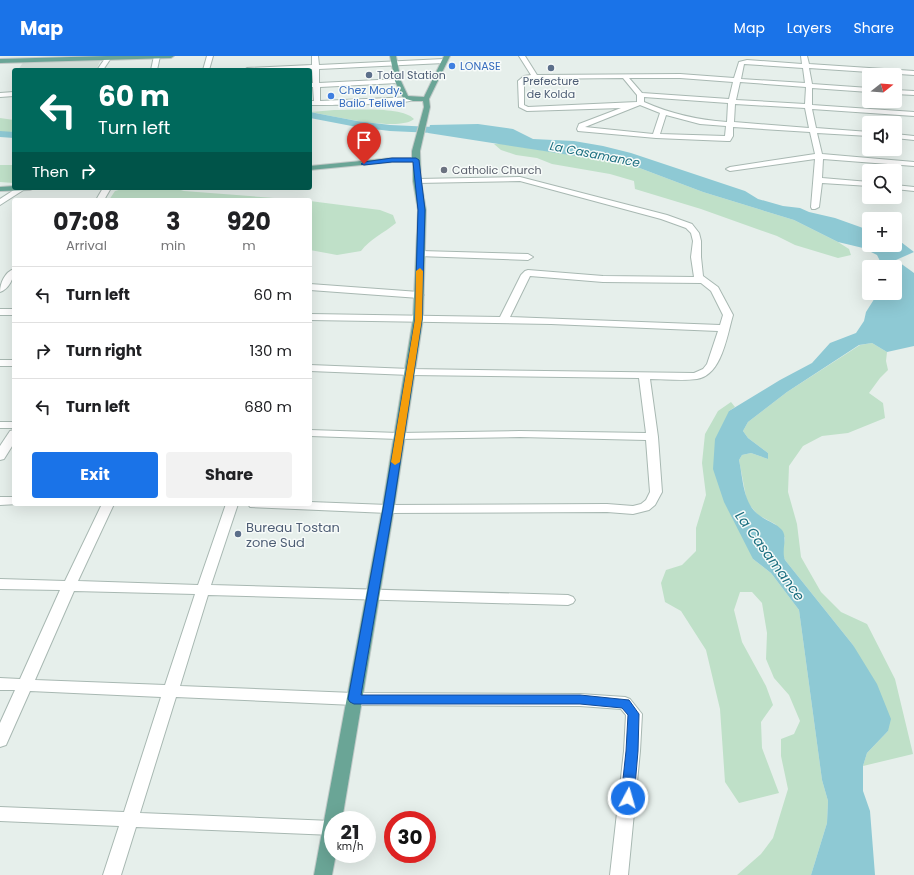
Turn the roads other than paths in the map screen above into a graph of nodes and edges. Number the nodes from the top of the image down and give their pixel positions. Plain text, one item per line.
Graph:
1 (157, 56) edge
2 (170, 56) edge
3 (210, 56) edge
4 (315, 56) edge
5 (393, 56) edge
6 (522, 56) edge
7 (804, 56) edge
8 (108, 58) junction
9 (446, 58) edge
10 (0, 61) edge
11 (395, 64) junction
12 (807, 66) junction
13 (101, 68) edge
14 (154, 68) edge
15 (207, 68) edge
16 (312, 68) edge
17 (315, 68) junction
18 (914, 73) edge
19 (624, 76) junction
20 (535, 77) junction
21 (398, 81) junction
22 (737, 81) junction
23 (313, 85) edge
24 (809, 86) junction
25 (693, 88) junction
26 (862, 90) edge
27 (902, 92) edge
28 (914, 93) edge
29 (12, 94) edge
30 (0, 95) edge
31 (426, 99) junction
32 (641, 99) junction
33 (412, 100) junction
34 (732, 102) junction
35 (313, 103) edge
36 (633, 105) junction
37 (808, 108) junction
38 (664, 112) junction
39 (914, 114) edge
40 (731, 125) junction
41 (813, 130) junction
42 (862, 134) edge
43 (656, 136) junction
44 (902, 137) edge
45 (914, 138) edge
46 (819, 156) junction
47 (416, 158) junction
48 (878, 161) junction
49 (379, 162) junction
50 (878, 164) edge
51 (914, 164) edge
52 (312, 168) edge
53 (730, 169) dead end
54 (818, 180) junction
55 (417, 181) junction
56 (862, 183) edge
57 (902, 188) edge
58 (0, 189) edge
59 (12, 189) edge
60 (914, 189) edge
61 (20, 190) edge
62 (0, 203) edge
63 (815, 207) dead end
64 (421, 254) junction
65 (528, 257) dead end
66 (12, 274) edge
67 (703, 280) junction
68 (312, 288) edge
69 (0, 289) edge
70 (419, 295) junction
71 (0, 312) edge
72 (12, 312) edge
73 (312, 317) edge
74 (418, 319) junction
75 (504, 320) junction
76 (724, 328) junction
77 (0, 363) edge
78 (12, 363) edge
79 (312, 368) edge
80 (410, 372) junction
81 (644, 376) junction
82 (0, 425) edge
83 (12, 425) edge
84 (312, 433) edge
85 (12, 436) edge
86 (399, 436) junction
87 (652, 437) junction
88 (0, 456) edge
89 (0, 500) edge
90 (12, 501) edge
91 (107, 506) edge
92 (231, 506) edge
93 (308, 506) edge
94 (388, 509) junction
95 (0, 584) edge
96 (69, 586) junction
97 (203, 590) junction
98 (373, 594) junction
99 (568, 600) dead end
100 (0, 684) edge
101 (25, 685) junction
102 (170, 691) junction
103 (354, 699) junction
104 (0, 741) edge
105 (335, 811) edge
106 (0, 814) edge
107 (129, 820) junction
108 (324, 823) edge
109 (325, 863) edge
110 (112, 875) edge
111 (323, 875) edge
112 (619, 875) edge

1 - 2 main road
1 - 8 main road
1 - 14 street
3 - 15 street
4 - 17 street
5 - 11 main road
6 - 20 street
7 - 12 street
8 - 10 main road
8 - 13 street
9 - 11 street
9 - 31 main road
11 - 17 street
11 - 21 main road
12 - 18 street
12 - 22 street
12 - 24 street
16 - 17 street
17 - 23 street
19 - 20 street
19 - 25 street
19 - 32 street
20 - 36 street
21 - 23 street
21 - 33 main road
22 - 24 street
22 - 25 street
22 - 34 street
23 - 35 street
24 - 26 street
24 - 37 street
25 - 32 street
25 - 34 street
27 - 28 street
29 - 30 street
31 - 33 main road
31 - 47 main road
32 - 36 street
32 - 38 street
33 - 35 street
34 - 37 street
34 - 40 street
36 - 43 street
37 - 39 street
37 - 41 street
38 - 40 street
38 - 43 street
40 - 41 street
40 - 43 street
41 - 42 street
41 - 46 street
44 - 45 street
46 - 48 street
46 - 53 street
46 - 54 street
47 - 49 main road
47 - 49 main road
47 - 55 main road
48 - 50 street
48 - 51 street
49 - 52 main road
54 - 56 street
54 - 63 street
55 - 64 main road
55 - 67 street
57 - 60 street
58 - 59 main road
61 - 62 street
64 - 65 street
64 - 70 main road
66 - 69 street
67 - 75 street
67 - 76 street
68 - 70 street
70 - 74 main road
71 - 72 street
73 - 74 street
74 - 75 street
74 - 80 main road
75 - 76 street
76 - 81 street
77 - 78 street
79 - 80 street
80 - 81 street
80 - 86 main road
81 - 87 street
82 - 83 street
84 - 86 street
85 - 88 street
86 - 87 street
86 - 94 main road
87 - 94 street
89 - 90 street
91 - 96 street
92 - 97 street
93 - 94 street
94 - 98 main road
95 - 96 street
96 - 97 street
96 - 101 street
97 - 98 street
97 - 102 street
98 - 99 street
98 - 103 main road
100 - 101 street
101 - 102 street
101 - 104 street
102 - 103 street
102 - 107 street
103 - 105 main road
103 - 112 street
106 - 107 street
107 - 108 street
107 - 110 street
109 - 111 main road

